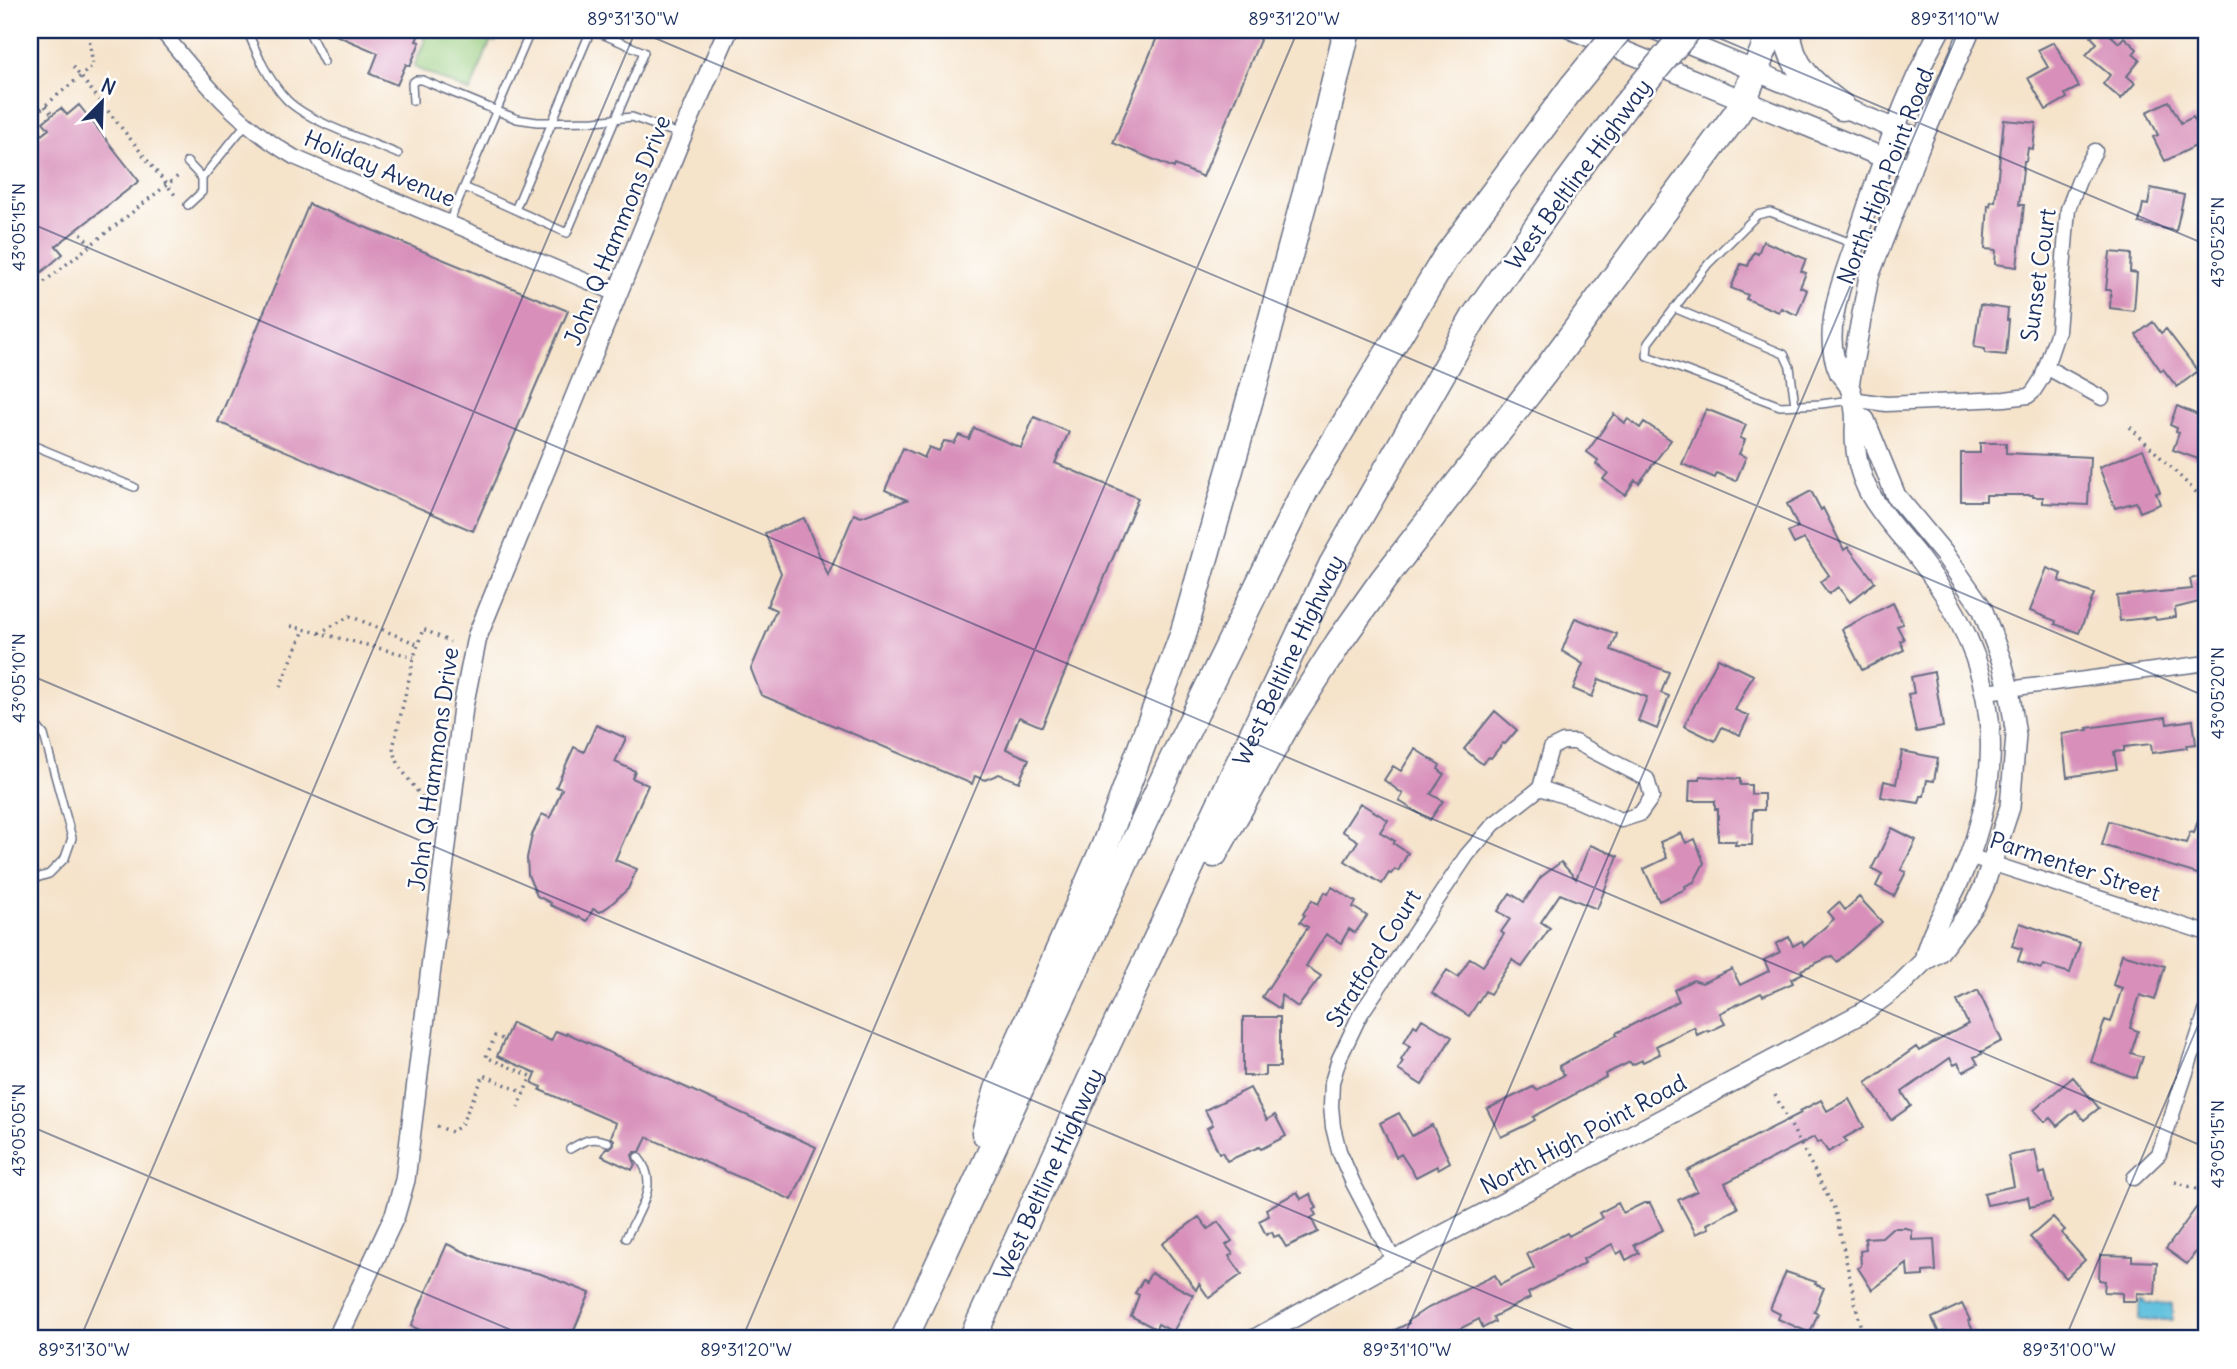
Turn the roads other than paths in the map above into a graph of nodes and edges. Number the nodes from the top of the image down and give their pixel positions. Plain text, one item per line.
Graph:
1 (161, 30) edge
2 (247, 30) edge
3 (307, 30) edge
4 (531, 30) edge
5 (592, 30) edge
6 (728, 30) edge
7 (1347, 30) edge
8 (1573, 30) edge
9 (1619, 30) edge
10 (1656, 30) edge
11 (1688, 30) edge
12 (1774, 30) edge
13 (1788, 30) edge
14 (1940, 30) edge
15 (1970, 30) edge
16 (324, 62) dead end
17 (1755, 71) junction
18 (1744, 100) junction
19 (414, 101) dead end
20 (1842, 107) junction
21 (496, 111) junction
22 (615, 120) junction
23 (553, 121) junction
24 (246, 124) junction
25 (1894, 128) junction
26 (682, 135) junction
27 (1922, 140) junction
28 (2095, 151) dead end
29 (398, 154) dead end
30 (1883, 157) junction
31 (187, 162) dead end
32 (1911, 169) junction
33 (202, 178) junction
34 (464, 187) junction
35 (188, 205) dead end
36 (515, 210) junction
37 (449, 223) junction
38 (1855, 244) junction
39 (617, 294) junction
40 (1674, 308) junction
41 (2046, 368) junction
42 (2102, 398) dead end
43 (1852, 400) junction
44 (1795, 405) junction
45 (30, 444) edge
46 (134, 487) dead end
47 (2207, 663) edge
48 (2009, 689) junction
49 (1986, 692) junction
50 (30, 718) edge
51 (1540, 788) junction
52 (1969, 856) junction
53 (1992, 864) junction
54 (30, 880) edge
55 (2207, 933) edge
56 (1924, 961) junction
57 (2207, 1009) edge
58 (1113, 1031) junction
59 (608, 1142) dead end
60 (570, 1149) dead end
61 (638, 1157) dead end
62 (2134, 1178) dead end
63 (958, 1220) junction
64 (626, 1238) dead end
65 (1394, 1261) junction
66 (337, 1339) edge
67 (904, 1339) edge
68 (972, 1339) edge
69 (1255, 1339) edge

1 - 24 street, Holiday Avenue
2 - 29 lane
3 - 16 lane
4 - 21 lane
5 - 22 lane
5 - 23 lane
6 - 26 street, John Q Hammons Drive
7 - 63 highway
8 - 18 street
9 - 63 highway, bridge
10 - 17 street
11 - 58 highway, West Beltline Highway, bridge
12 - 17 highway
13 - 20 highway
14 - 25 street, North High Point Road
15 - 27 street, North High Point Road
17 - 18 highway
17 - 20 street
18 - 30 street
18 - 58 highway
19 - 21 lane
20 - 25 street
21 - 23 lane
21 - 34 lane
22 - 23 lane
22 - 26 lane
22 - 36 lane
23 - 36 lane
24 - 33 lane
24 - 37 street, Holiday Avenue
25 - 27 street
25 - 30 street, North High Point Road
26 - 39 street, John Q Hammons Drive
27 - 32 street, North High Point Road
28 - 41 street, Sunset Court
30 - 32 street
30 - 38 street, North High Point Road
31 - 33 lane
32 - 43 street, North High Point Road
33 - 35 lane
34 - 36 lane
34 - 37 lane
37 - 39 street, Holiday Avenue
38 - 40 lane
38 - 43 street, North High Point Road
39 - 66 street, John Q Hammons Drive
40 - 44 lane
40 - 44 lane
41 - 42 street, Sunset Court
41 - 43 street, Sunset Court
43 - 44 lane
43 - 48 street, North High Point Road
43 - 49 street, North High Point Road
45 - 46 lane
47 - 48 street
48 - 49 street
48 - 53 street, North High Point Road
49 - 52 street, North High Point Road
50 - 54 lane
51 - 51 street
51 - 65 street, Stratford Court
52 - 53 street, Parmenter Street
52 - 56 street, North High Point Road
53 - 55 street, Parmenter Street
53 - 56 street, North High Point Road
56 - 65 street, North High Point Road
57 - 62 street
58 - 68 highway, West Beltline Highway
59 - 60 lane
61 - 64 lane
63 - 67 highway
65 - 69 street, North High Point Road

